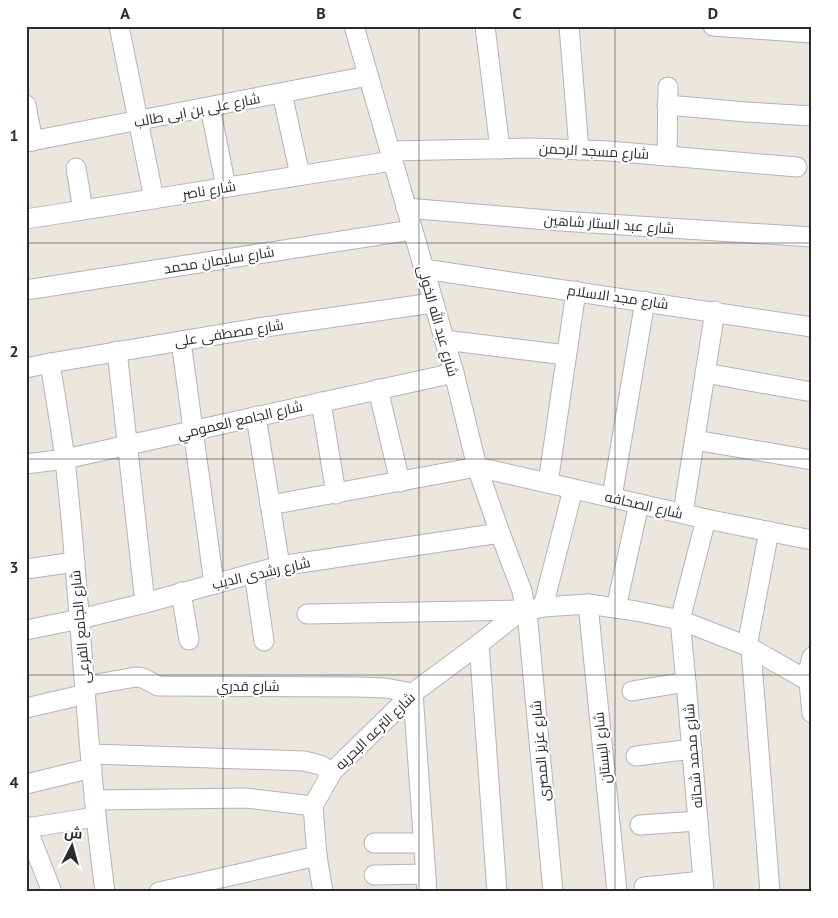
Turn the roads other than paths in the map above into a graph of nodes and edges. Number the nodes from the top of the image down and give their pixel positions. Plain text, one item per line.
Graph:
1 (119, 26) edge
2 (354, 26) edge
3 (485, 26) edge
4 (569, 26) edge
5 (713, 26) edge
6 (812, 33) edge
7 (368, 76) junction
8 (282, 93) junction
9 (26, 105) edge
10 (210, 108) junction
11 (812, 116) edge
12 (138, 121) junction
13 (30, 142) edge
14 (500, 149) junction
15 (579, 150) junction
16 (391, 156) junction
17 (667, 156) junction
18 (797, 167) dead end
19 (76, 168) dead end
20 (300, 175) junction
21 (226, 187) junction
22 (154, 199) junction
23 (406, 208) junction
24 (82, 210) junction
25 (26, 219) edge
26 (412, 230) junction
27 (812, 237) edge
28 (424, 269) junction
29 (26, 290) edge
30 (576, 291) junction
31 (645, 301) junction
32 (433, 303) junction
33 (715, 311) junction
34 (812, 326) edge
35 (444, 340) junction
36 (181, 341) junction
37 (117, 351) junction
38 (566, 355) junction
39 (50, 362) junction
40 (26, 368) edge
41 (454, 373) junction
42 (705, 373) junction
43 (378, 389) junction
44 (812, 392) edge
45 (320, 402) junction
46 (256, 416) junction
47 (193, 431) junction
48 (695, 440) junction
49 (128, 445) junction
50 (65, 459) junction
51 (812, 460) edge
52 (26, 464) edge
53 (477, 467) junction
54 (400, 482) junction
55 (548, 483) junction
56 (573, 489) junction
57 (336, 494) junction
58 (612, 498) junction
59 (639, 504) junction
60 (270, 505) junction
61 (683, 514) junction
62 (706, 519) junction
63 (769, 531) junction
64 (500, 533) junction
65 (812, 540) edge
66 (74, 562) junction
67 (280, 566) junction
68 (26, 569) edge
69 (254, 573) junction
70 (214, 584) junction
71 (181, 592) junction
72 (145, 603) junction
73 (588, 604) junction
74 (616, 608) junction
75 (527, 610) junction
76 (307, 614) dead end
77 (80, 619) junction
78 (680, 620) junction
79 (26, 630) edge
80 (189, 640) dead end
81 (264, 641) dead end
82 (479, 644) junction
83 (749, 648) junction
84 (812, 657) edge
85 (686, 682) junction
86 (809, 682) edge
87 (86, 689) junction
88 (632, 691) dead end
89 (413, 693) junction
90 (26, 708) edge
91 (812, 713) edge
92 (692, 749) junction
93 (636, 756) dead end
94 (91, 761) junction
95 (332, 772) junction
96 (26, 784) edge
97 (313, 806) junction
98 (94, 808) junction
99 (698, 820) junction
100 (640, 825) dead end
101 (27, 827) edge
102 (374, 843) dead end
103 (423, 843) junction
104 (31, 852) edge
105 (317, 856) junction
106 (374, 875) dead end
107 (426, 883) edge
108 (204, 887) edge
109 (644, 887) dead end
110 (704, 887) edge
111 (52, 892) edge
112 (105, 892) edge
113 (160, 892) edge
114 (323, 892) edge
115 (497, 892) edge
116 (554, 892) edge
117 (616, 892) edge
118 (770, 892) edge

1 - 12 street
2 - 7 street, شارع عبد الله الخولى
3 - 14 street
4 - 15 street
5 - 6 street
7 - 8 street, شارع على بن ابى طالب
7 - 16 street, شارع عبد الله الخولى
8 - 10 street, شارع على بن ابى طالب
8 - 20 street
9 - 13 street
10 - 12 street, شارع على بن ابى طالب
10 - 21 street
11 - 17 street
12 - 13 street, شارع على بن ابى طالب
12 - 22 street
14 - 15 street, شارع مسجد الرحمن
14 - 16 street, شارع مسجد الرحمن
15 - 17 street, شارع مسجد الرحمن
16 - 20 street, شارع ناصر
16 - 23 street, شارع عبد الله الخولى
17 - 18 street, شارع مسجد الرحمن
19 - 24 street
20 - 21 street, شارع ناصر
21 - 22 street, شارع ناصر
22 - 24 street, شارع ناصر
23 - 26 street, شارع عبد الله الخولى
23 - 27 street, شارع عبد الستار شاهين
24 - 25 street, شارع ناصر
26 - 28 street, شارع عبد الله الخولى
26 - 29 street, شارع سليمان محمد
28 - 30 street, شارع مجد الاسلام
28 - 32 street, شارع عبد الله الخولى
30 - 31 street, شارع مجد الاسلام
30 - 38 street
31 - 33 street, شارع مجد الاسلام
31 - 58 street
32 - 35 street, شارع عبد الله الخولى
32 - 36 street, شارع مصطفى على
33 - 34 street, شارع مجد الاسلام
33 - 42 street
35 - 38 street
35 - 41 street, شارع عبد الله الخولى
36 - 37 street, شارع مصطفى على
36 - 47 street
37 - 39 street, شارع مصطفى على
37 - 49 street
38 - 55 street
39 - 40 street, شارع مصطفى على
39 - 50 street, شارع الجامع الفرعى
41 - 43 street, شارع الجامع العمومي
41 - 53 street, شارع عبد الله الخولى
42 - 44 street
42 - 48 street
43 - 45 street, شارع الجامع العمومي
43 - 54 street
45 - 46 street, شارع الجامع العمومي
45 - 57 street
46 - 47 street, شارع الجامع العمومي
46 - 60 street
47 - 49 street, شارع الجامع العمومي
47 - 70 street
48 - 51 street
48 - 61 street
49 - 50 street, شارع الجامع العمومي
49 - 72 street
50 - 52 street, شارع الجامع العمومي
50 - 66 street, شارع الجامع الفرعى
53 - 54 street
53 - 55 street, شارع الصحافه
53 - 64 street, شارع عبد الله الخولى
54 - 57 street
55 - 56 street, شارع الصحافه
56 - 58 street, شارع الصحافه
56 - 75 street
57 - 60 street
58 - 59 street, شارع الصحافه
59 - 61 street, شارع الصحافه
59 - 74 street
60 - 67 street
61 - 62 street, شارع الصحافه
62 - 63 street, شارع الصحافه
62 - 78 street, شارع محمد شحاته
63 - 65 street, شارع الصحافه
63 - 83 street
64 - 67 street, شارع رشدى الديب
64 - 75 street, شارع عبد الله الخولى
66 - 68 street
66 - 77 street, شارع الجامع الفرعى
67 - 69 street, شارع رشدى الديب
69 - 70 street, شارع رشدى الديب
69 - 81 street
70 - 71 street, شارع رشدى الديب
71 - 72 street, شارع رشدى الديب
71 - 80 street
72 - 77 street, شارع رشدى الديب
73 - 74 street
73 - 75 street
73 - 117 street, شارع البستان
74 - 78 street
75 - 76 street
75 - 82 street, شارع الترعه البحريه
75 - 116 street, شارع عزيز المصرى
77 - 79 street, شارع رشدى الديب
77 - 87 street, شارع الجامع الفرعى
78 - 83 street
78 - 85 street, شارع محمد شحاته
82 - 89 street, شارع الترعه البحريه
82 - 115 street
83 - 86 street
83 - 118 street
84 - 86 street
85 - 88 street
85 - 92 street, شارع محمد شحاته
86 - 91 street
87 - 89 street, شارع قدري
87 - 90 street, شارع قدري
87 - 94 street, شارع الجامع الفرعى
89 - 95 street, شارع الترعه البحريه
89 - 103 street
92 - 93 street
92 - 99 street, شارع محمد شحاته
94 - 95 street
94 - 96 street
94 - 98 street, شارع الجامع الفرعى
95 - 97 street, شارع الترعه البحريه
97 - 98 street
97 - 105 street
98 - 101 street
98 - 112 street, شارع الجامع الفرعى
99 - 100 street
99 - 110 street, شارع محمد شحاته
101 - 104 street
102 - 103 street
103 - 107 street
104 - 111 street
105 - 108 street
105 - 114 street
106 - 107 street
108 - 113 street
109 - 110 street

